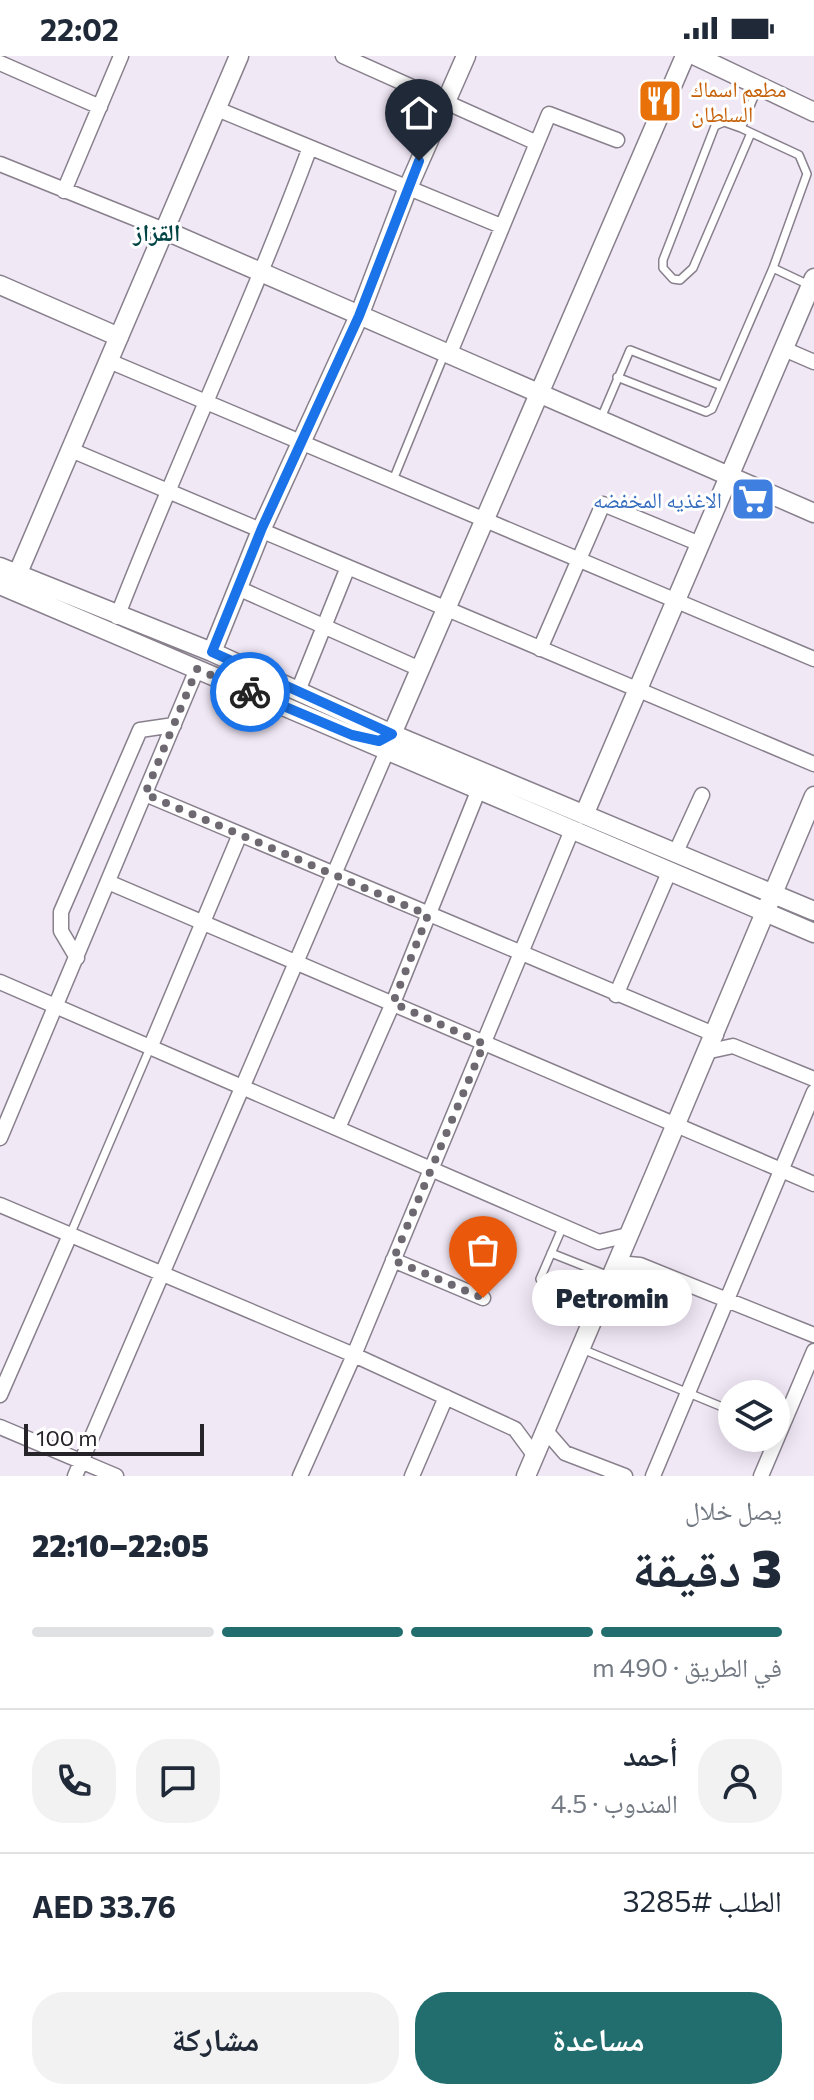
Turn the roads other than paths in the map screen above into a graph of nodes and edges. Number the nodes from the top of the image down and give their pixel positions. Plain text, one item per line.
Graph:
1 (121, 56) edge
2 (239, 56) edge
3 (343, 56) edge
4 (466, 56) edge
5 (685, 56) edge
6 (696, 56) edge
7 (0, 63) edge
8 (758, 85) junction
9 (444, 103) junction
10 (100, 107) junction
11 (217, 109) junction
12 (814, 112) edge
13 (741, 128) junction
14 (751, 133) junction
15 (617, 140) dead end
16 (537, 143) junction
17 (309, 150) junction
18 (0, 164) edge
19 (407, 190) junction
20 (64, 191) junction
21 (501, 226) junction
22 (164, 230) junction
23 (773, 268) junction
24 (263, 272) junction
25 (812, 282) edge
26 (0, 285) edge
27 (359, 316) junction
28 (119, 337) junction
29 (784, 349) junction
30 (447, 354) junction
31 (109, 361) junction
32 (814, 362) edge
33 (617, 377) junction
34 (722, 386) junction
35 (539, 393) junction
36 (204, 401) junction
37 (600, 420) junction
38 (300, 442) junction
39 (71, 450) junction
40 (729, 477) junction
41 (393, 481) junction
42 (166, 489) junction
43 (814, 513) edge
44 (487, 520) junction
45 (262, 528) junction
46 (700, 544) junction
47 (577, 560) junction
48 (348, 567) junction
49 (9, 571) edge
50 (0, 585) edge
51 (240, 589) junction
52 (676, 600) junction
53 (446, 610) junction
54 (117, 617) junction
55 (325, 627) junction
56 (540, 649) junction
57 (212, 652) junction
58 (814, 659) edge
59 (197, 669) junction
60 (420, 669) junction
61 (298, 691) junction
62 (637, 691) junction
63 (174, 725) junction
64 (390, 742) junction
65 (814, 764) edge
66 (479, 789) junction
67 (145, 794) junction
68 (702, 795) dead end
69 (814, 796) edge
70 (578, 822) junction
71 (240, 834) junction
72 (673, 862) junction
73 (334, 874) junction
74 (108, 882) junction
75 (769, 904) junction
76 (814, 911) edge
77 (428, 915) junction
78 (203, 923) junction
79 (814, 933) edge
80 (523, 954) junction
81 (77, 958) junction
82 (295, 964) junction
83 (0, 982) edge
84 (616, 995) junction
85 (393, 1003) junction
86 (57, 1006) junction
87 (713, 1043) junction
88 (484, 1044) junction
89 (150, 1048) junction
90 (814, 1079) edge
91 (243, 1087) junction
92 (814, 1092) edge
93 (676, 1122) junction
94 (338, 1128) junction
95 (0, 1138) edge
96 (432, 1169) junction
97 (782, 1170) junction
98 (814, 1184) edge
99 (0, 1205) edge
100 (563, 1226) junction
101 (70, 1235) junction
102 (628, 1235) junction
103 (551, 1253) junction
104 (393, 1260) junction
105 (613, 1270) junction
106 (160, 1273) junction
107 (483, 1298) dead end
108 (726, 1298) junction
109 (590, 1324) junction
110 (814, 1335) edge
111 (580, 1348) junction
112 (814, 1351) edge
113 (354, 1355) junction
114 (686, 1392) junction
115 (0, 1395) edge
116 (446, 1397) junction
117 (790, 1404) edge
118 (718, 1405) edge
119 (0, 1427) edge
120 (546, 1431) junction
121 (770, 1452) edge
122 (535, 1456) junction
123 (81, 1461) junction
124 (75, 1476) edge
125 (116, 1476) edge
126 (300, 1476) edge
127 (412, 1476) edge
128 (526, 1476) edge
129 (625, 1476) edge
130 (653, 1476) edge
131 (761, 1476) edge

1 - 10 street
2 - 11 street
3 - 9 street
4 - 9 street
5 - 35 street
6 - 8 street
7 - 10 street
8 - 12 street
8 - 13 lane
9 - 16 street
9 - 19 street
10 - 20 street
11 - 17 street
11 - 22 street
13 - 14 lane
13 - 14 lane
14 - 23 lane
15 - 16 street
16 - 21 street
17 - 19 street
17 - 24 street
18 - 20 street
19 - 21 street
19 - 27 street
20 - 22 street
21 - 30 street
22 - 24 street
22 - 28 street
23 - 25 lane
23 - 34 lane
24 - 27 street
24 - 36 street
25 - 29 street
26 - 28 street
27 - 30 street
27 - 38 street
28 - 31 street
29 - 32 street
29 - 40 street
30 - 35 street
30 - 41 lane
31 - 36 street
31 - 39 street
33 - 34 lane
33 - 34 lane
33 - 37 lane
35 - 37 street
35 - 44 street
36 - 38 street
36 - 42 street
37 - 40 street
38 - 41 street
38 - 45 street
39 - 42 street
39 - 49 street
40 - 43 street
40 - 46 street
41 - 44 street
42 - 45 street
42 - 54 street
44 - 47 street
44 - 53 street
45 - 48 street
45 - 51 street
46 - 47 street
46 - 52 street
47 - 52 street
47 - 56 street
48 - 53 street
48 - 55 street
49 - 54 street
50 - 59 street
51 - 55 street
51 - 57 street
52 - 58 street
52 - 62 street
53 - 56 street
53 - 60 street
54 - 57 street
55 - 60 street
55 - 61 street
56 - 62 street
57 - 61 street
59 - 63 street
59 - 64 street
60 - 64 street
61 - 64 street
62 - 65 street
62 - 70 street
63 - 67 street
63 - 81 street
64 - 66 street
64 - 70 street
64 - 73 street
66 - 70 street
66 - 77 street
67 - 71 street
67 - 74 street
68 - 72 street
69 - 75 street
70 - 72 street
70 - 80 street
71 - 73 street
71 - 78 street
72 - 75 street
72 - 84 street
73 - 77 street
73 - 82 street
74 - 78 street
74 - 81 street
75 - 76 street
75 - 79 street
75 - 87 street
77 - 80 street
77 - 85 street
78 - 82 street
78 - 89 street
80 - 84 street
80 - 88 street
81 - 86 street
82 - 85 street
82 - 91 street
83 - 86 street
84 - 87 street
85 - 88 street
85 - 94 street
86 - 89 street
86 - 95 street
87 - 90 street
87 - 93 street
88 - 93 street
88 - 96 street
89 - 91 street
89 - 101 lane
91 - 94 street
91 - 106 street
92 - 97 street
93 - 97 street
93 - 102 street
94 - 96 street
96 - 100 street
96 - 104 street
97 - 98 street
97 - 108 street
99 - 101 street
100 - 102 street
100 - 103 lane
101 - 106 street
101 - 115 street
102 - 105 street
103 - 105 lane
103 - 109 lane
104 - 107 street
104 - 113 street
105 - 108 street
105 - 109 street
106 - 113 street
106 - 123 street
108 - 110 street
108 - 114 street
109 - 111 street
111 - 114 lane
111 - 120 street
112 - 117 street
113 - 116 street
113 - 126 street
114 - 118 lane
114 - 130 street
116 - 122 street
116 - 127 street
119 - 123 street
120 - 122 street
120 - 129 street
121 - 131 street
122 - 128 street
123 - 124 street
123 - 125 street

